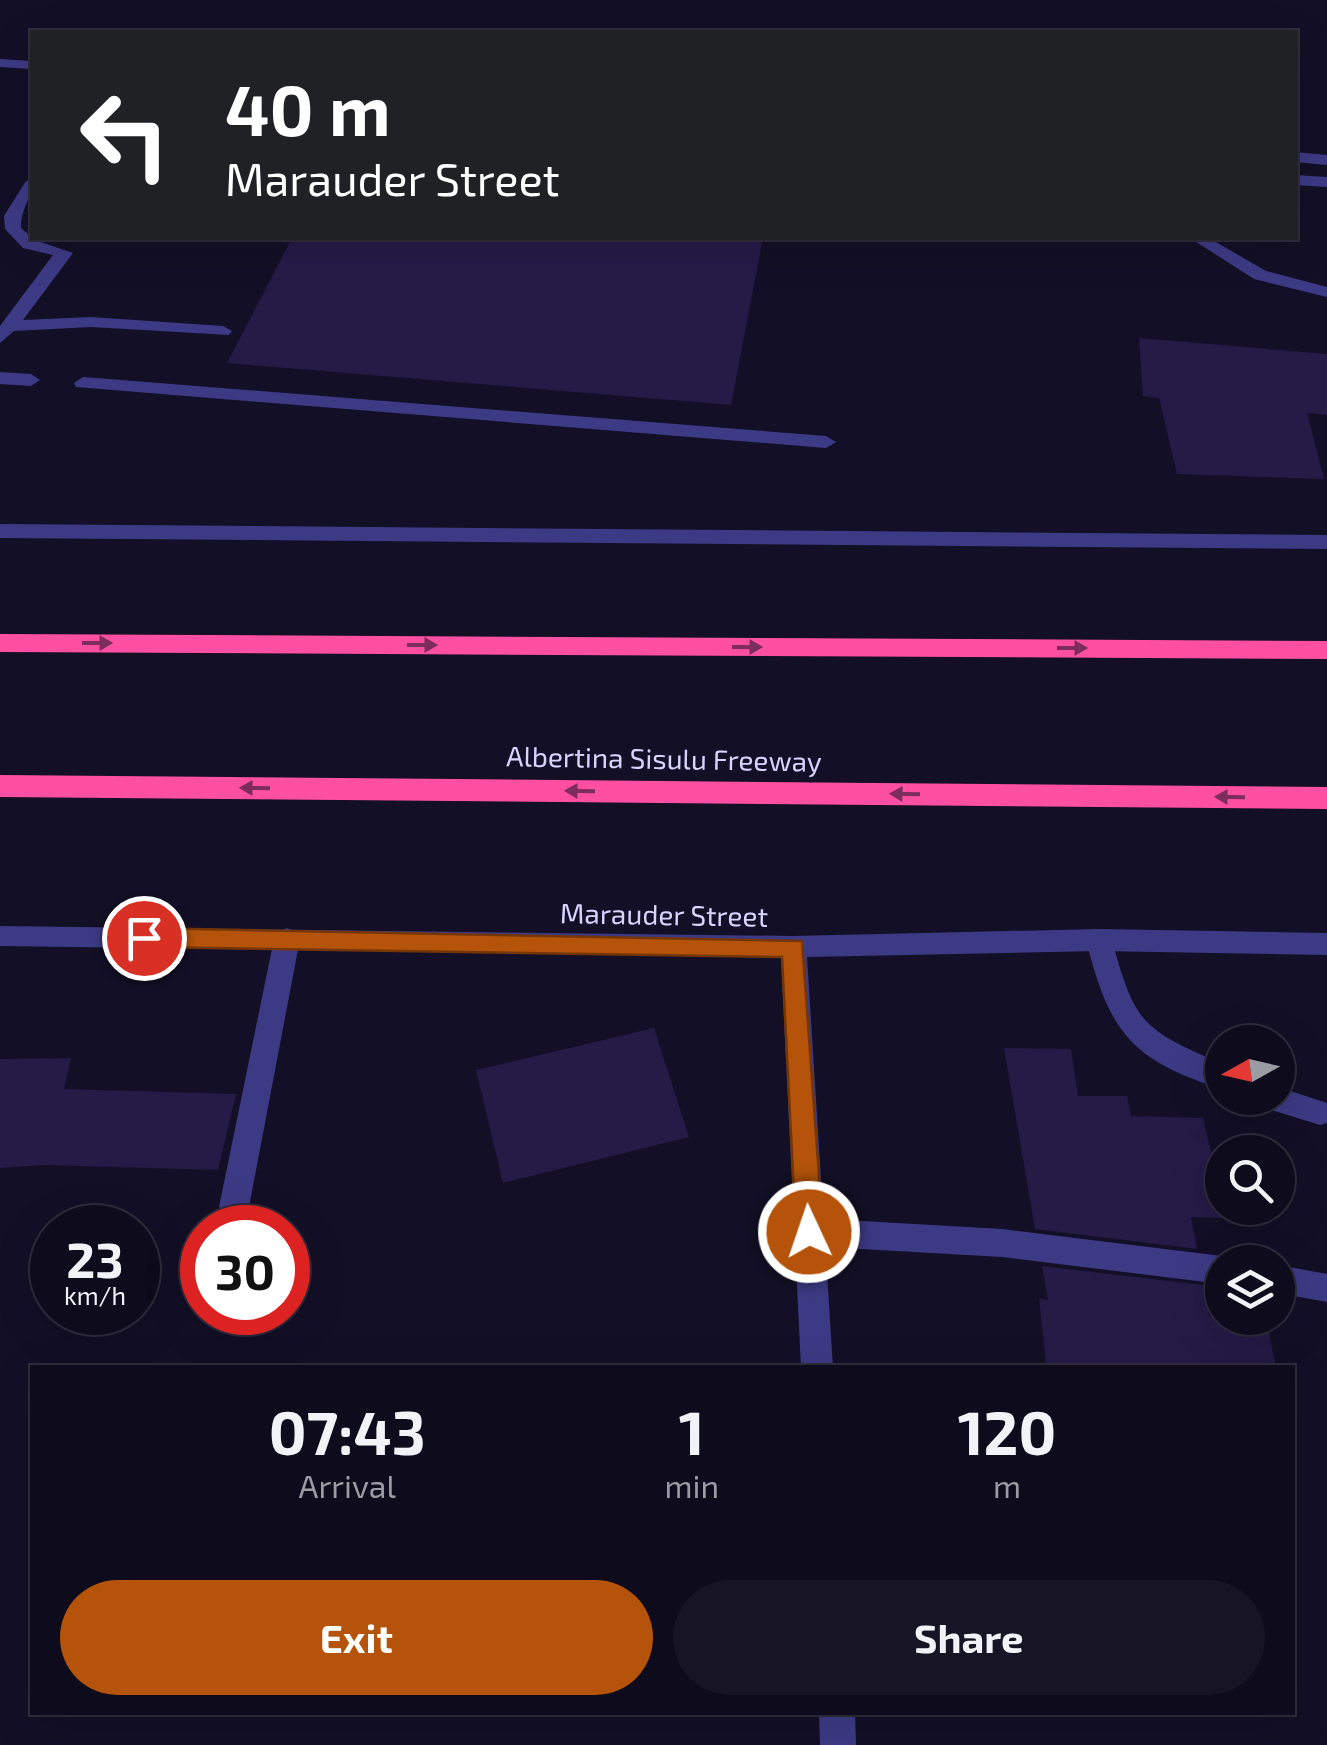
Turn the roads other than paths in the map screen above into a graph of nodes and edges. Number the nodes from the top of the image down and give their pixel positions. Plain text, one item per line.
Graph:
1 (0, 62) edge
2 (30, 65) edge
3 (1298, 158) edge
4 (1327, 160) edge
5 (1298, 180) edge
6 (1327, 182) edge
7 (30, 187) edge
8 (76, 240) edge
9 (1201, 240) edge
10 (64, 253) junction
11 (1327, 292) edge
12 (223, 331) dead end
13 (4, 332) edge
14 (0, 378) edge
15 (31, 380) dead end
16 (83, 384) dead end
17 (826, 442) dead end
18 (0, 531) edge
19 (1327, 542) edge
20 (0, 642) edge
21 (1327, 650) edge
22 (0, 786) edge
23 (1327, 798) edge
24 (0, 936) edge
25 (287, 939) junction
26 (1099, 940) junction
27 (1327, 944) edge
28 (793, 948) junction
29 (1205, 1068) edge
30 (1295, 1105) edge
31 (1320, 1112) dead end
32 (234, 1205) edge
33 (809, 1232) junction
34 (1205, 1268) edge
35 (1295, 1283) edge
36 (1327, 1288) edge
37 (817, 1365) edge
38 (836, 1715) edge
39 (838, 1745) edge

1 - 2 street
3 - 4 street
5 - 6 street
7 - 10 street
8 - 10 street
9 - 11 street
10 - 13 street
12 - 13 street
14 - 15 street
16 - 17 street
18 - 19 street
20 -> 21 highway
23 -> 22 highway, Albertina Sisulu Freeway
24 - 25 street, Marauder Street
25 - 28 street, Marauder Street
25 - 32 street
26 - 27 street, Marauder Street
26 - 28 street, Marauder Street
26 - 29 street
28 - 33 street
30 - 31 street
33 - 34 street
33 - 37 street
35 - 36 street
38 - 39 street

